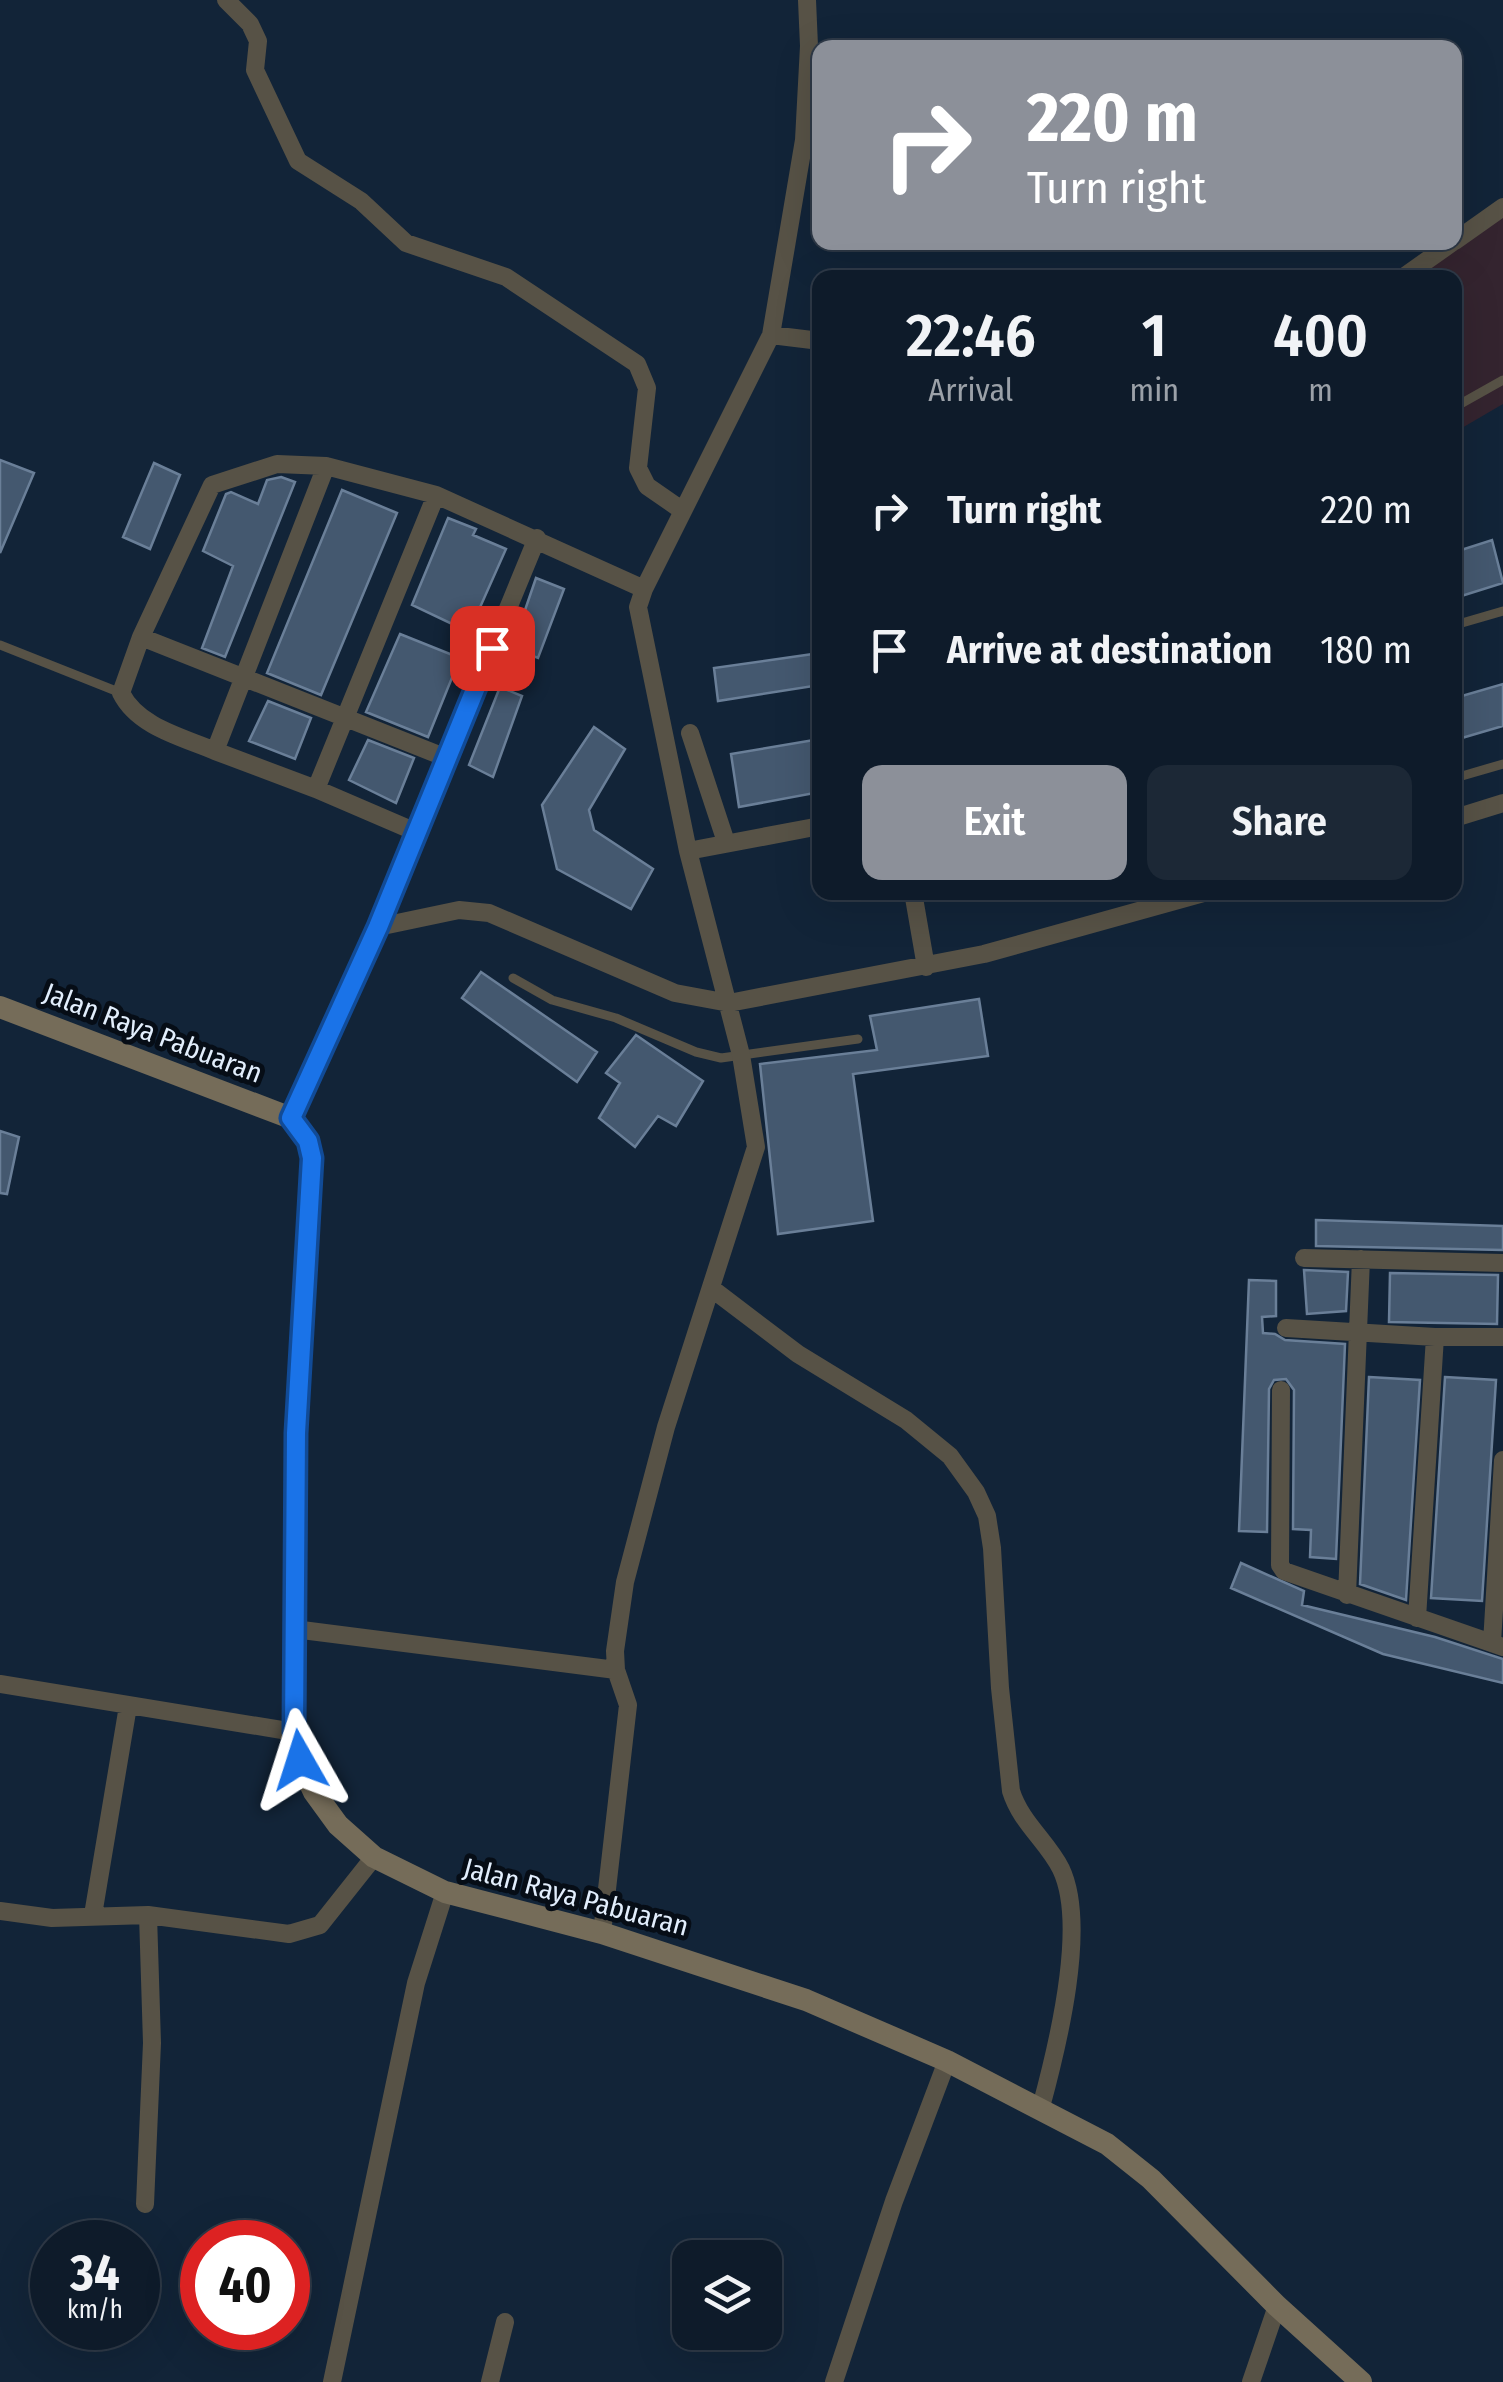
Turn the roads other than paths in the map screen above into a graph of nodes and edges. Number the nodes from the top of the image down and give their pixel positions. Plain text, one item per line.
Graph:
1 (226, 0) edge
2 (806, 0) edge
3 (814, 40) edge
4 (812, 73) edge
5 (1503, 207) edge
6 (1462, 236) edge
7 (1442, 250) edge
8 (1414, 270) edge
9 (771, 334) junction
10 (812, 340) edge
11 (1503, 380) edge
12 (1462, 403) edge
13 (326, 466) junction
14 (436, 494) junction
15 (682, 510) junction
16 (536, 538) junction
17 (644, 589) junction
18 (1503, 611) edge
19 (1462, 623) edge
20 (141, 637) junction
21 (0, 645) edge
22 (244, 678) junction
23 (122, 694) junction
24 (346, 720) junction
25 (690, 733) dead end
26 (215, 752) junction
27 (448, 758) junction
28 (1503, 764) edge
29 (1462, 776) edge
30 (316, 790) junction
31 (1503, 803) edge
32 (1462, 816) edge
33 (812, 827) edge
34 (416, 832) junction
35 (726, 842) junction
36 (688, 851) junction
37 (914, 900) edge
38 (1177, 900) edge
39 (378, 927) junction
40 (926, 967) junction
41 (513, 978) dead end
42 (728, 1003) junction
43 (0, 1007) edge
44 (858, 1039) dead end
45 (741, 1054) junction
46 (291, 1118) junction
47 (1304, 1258) dead end
48 (1362, 1259) junction
49 (1503, 1263) edge
50 (711, 1288) junction
51 (1286, 1328) dead end
52 (1358, 1332) junction
53 (1435, 1337) junction
54 (1503, 1337) edge
55 (1282, 1390) dead end
56 (1503, 1460) edge
57 (1346, 1594) junction
58 (1417, 1618) junction
59 (294, 1630) junction
60 (1498, 1645) edge
61 (616, 1670) junction
62 (0, 1684) edge
63 (128, 1706) junction
64 (294, 1732) junction
65 (374, 1856) junction
66 (445, 1892) junction
67 (0, 1910) edge
68 (93, 1915) junction
69 (148, 1915) junction
70 (602, 1933) junction
71 (948, 2061) junction
72 (1042, 2107) junction
73 (146, 2204) dead end
74 (1277, 2306) junction
75 (505, 2322) dead end
76 (332, 2382) edge
77 (490, 2382) edge
78 (834, 2382) edge
79 (1250, 2382) edge
80 (1361, 2382) edge

1 - 15 street
2 - 3 street
4 - 9 street
5 - 6 street
7 - 8 street
9 - 10 street
9 - 15 street
11 - 12 lane
13 - 14 street
13 - 20 street
13 - 22 street
14 - 16 street
14 - 24 street
15 - 17 street
16 - 17 street
16 - 27 street
17 - 36 street
18 - 19 lane
20 - 22 street
20 - 23 street
21 - 23 lane
22 - 24 street
22 - 26 street
23 - 26 street
24 - 27 street
24 - 30 street
25 - 35 street
26 - 30 street
27 - 34 street
28 - 29 lane
30 - 34 street
31 - 32 street
33 - 35 street
34 - 39 street
35 - 36 street
36 - 42 street
37 - 40 street
38 - 40 street
39 - 42 street
39 - 46 street
40 - 42 street
41 - 45 lane
42 - 45 street
43 - 46 street, Jalan Raya Pabuaran
44 - 45 lane
45 - 50 street
46 - 59 street, Jalan Raya Pabuaran
47 - 48 street
48 - 49 street
48 - 52 street
50 - 61 street
50 - 72 street
51 - 52 street
52 - 53 street
52 - 57 street
53 - 54 street
53 - 58 street
55 - 57 street
56 - 60 street
57 - 58 street
58 - 60 street
59 - 61 street
59 - 64 street, Jalan Raya Pabuaran
61 - 70 street
62 - 63 street
63 - 64 street
63 - 68 street
64 - 65 street, Jalan Raya Pabuaran
65 - 66 street, Jalan Raya Pabuaran
65 - 69 street
66 - 70 street, Jalan Raya Pabuaran
66 - 76 street
67 - 68 street
68 - 69 street
69 - 73 street
70 - 71 street, Jalan Raya Pabuaran
71 - 72 street, Jalan Raya Pabuaran
71 - 78 street
72 - 74 street, Jalan Raya Pabuaran
74 - 79 street
74 - 80 street, Jalan Raya Pabuaran
75 - 77 street

